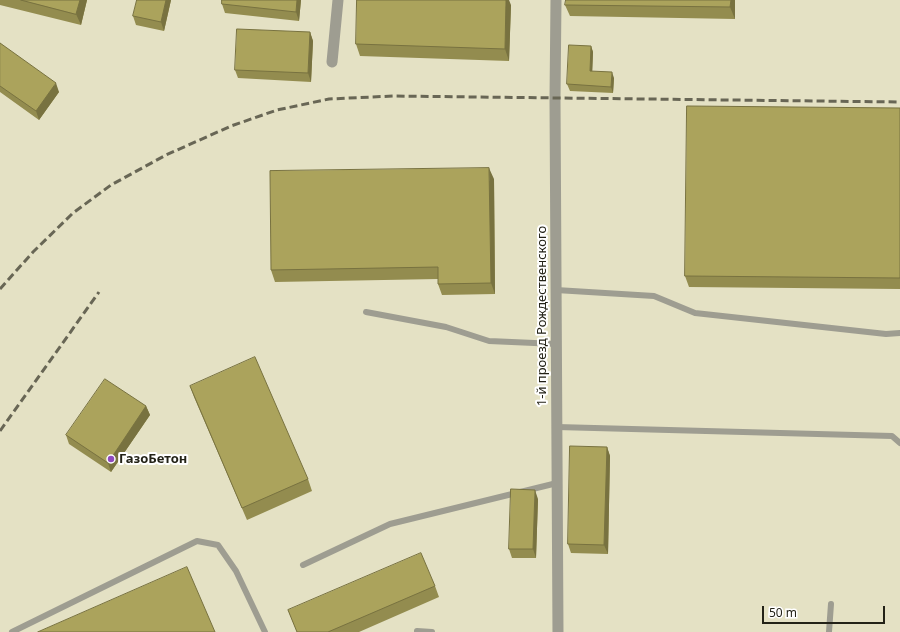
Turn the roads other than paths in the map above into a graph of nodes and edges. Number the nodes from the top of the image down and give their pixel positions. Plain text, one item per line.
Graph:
1 (338, 0) edge
2 (556, 0) edge
3 (332, 62) dead end
4 (556, 290) junction
5 (366, 312) dead end
6 (900, 333) edge
7 (557, 344) junction
8 (557, 426) junction
9 (900, 443) edge
10 (557, 482) junction
11 (303, 565) dead end
12 (831, 604) dead end
13 (417, 631) edge
14 (12, 632) edge
15 (265, 632) edge
16 (432, 632) edge
17 (558, 632) edge
18 (829, 632) edge

1 - 3 street
2 - 4 street, 1-й проезд Рождественского
4 - 6 lane
4 - 7 street, 1-й проезд Рождественского
5 - 7 lane
7 - 8 street, 1-й проезд Рождественского
8 - 9 lane
8 - 10 street, 1-й проезд Рождественского
10 - 11 lane
10 - 17 street, 1-й проезд Рождественского
12 - 18 lane
13 - 16 lane
14 - 15 lane

